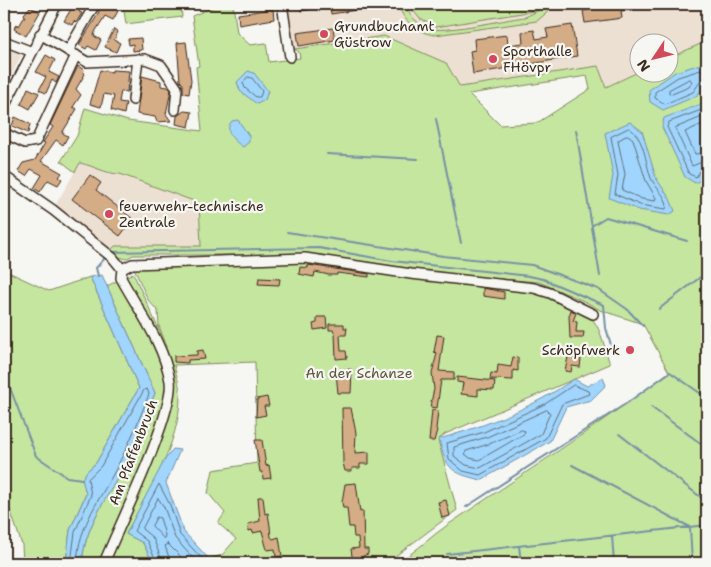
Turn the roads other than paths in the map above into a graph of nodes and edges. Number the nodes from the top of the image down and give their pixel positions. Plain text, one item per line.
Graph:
1 (57, 4) edge
2 (95, 4) edge
3 (282, 4) edge
4 (40, 34) junction
5 (4, 41) edge
6 (30, 51) junction
7 (72, 53) junction
8 (290, 57) dead end
9 (138, 59) junction
10 (133, 100) dead end
11 (4, 107) edge
12 (175, 110) dead end
13 (4, 133) edge
14 (4, 176) edge
15 (122, 268) junction
16 (593, 314) dead end
17 (104, 563) edge

1 - 4 street
2 - 7 street
3 - 8 street
4 - 6 street
4 - 7 street
5 - 6 street
6 - 11 street
7 - 9 street
7 - 13 street
9 - 10 street
9 - 12 street
14 - 15 street
15 - 16 street
15 - 17 street, Am Pfaffenbruch

